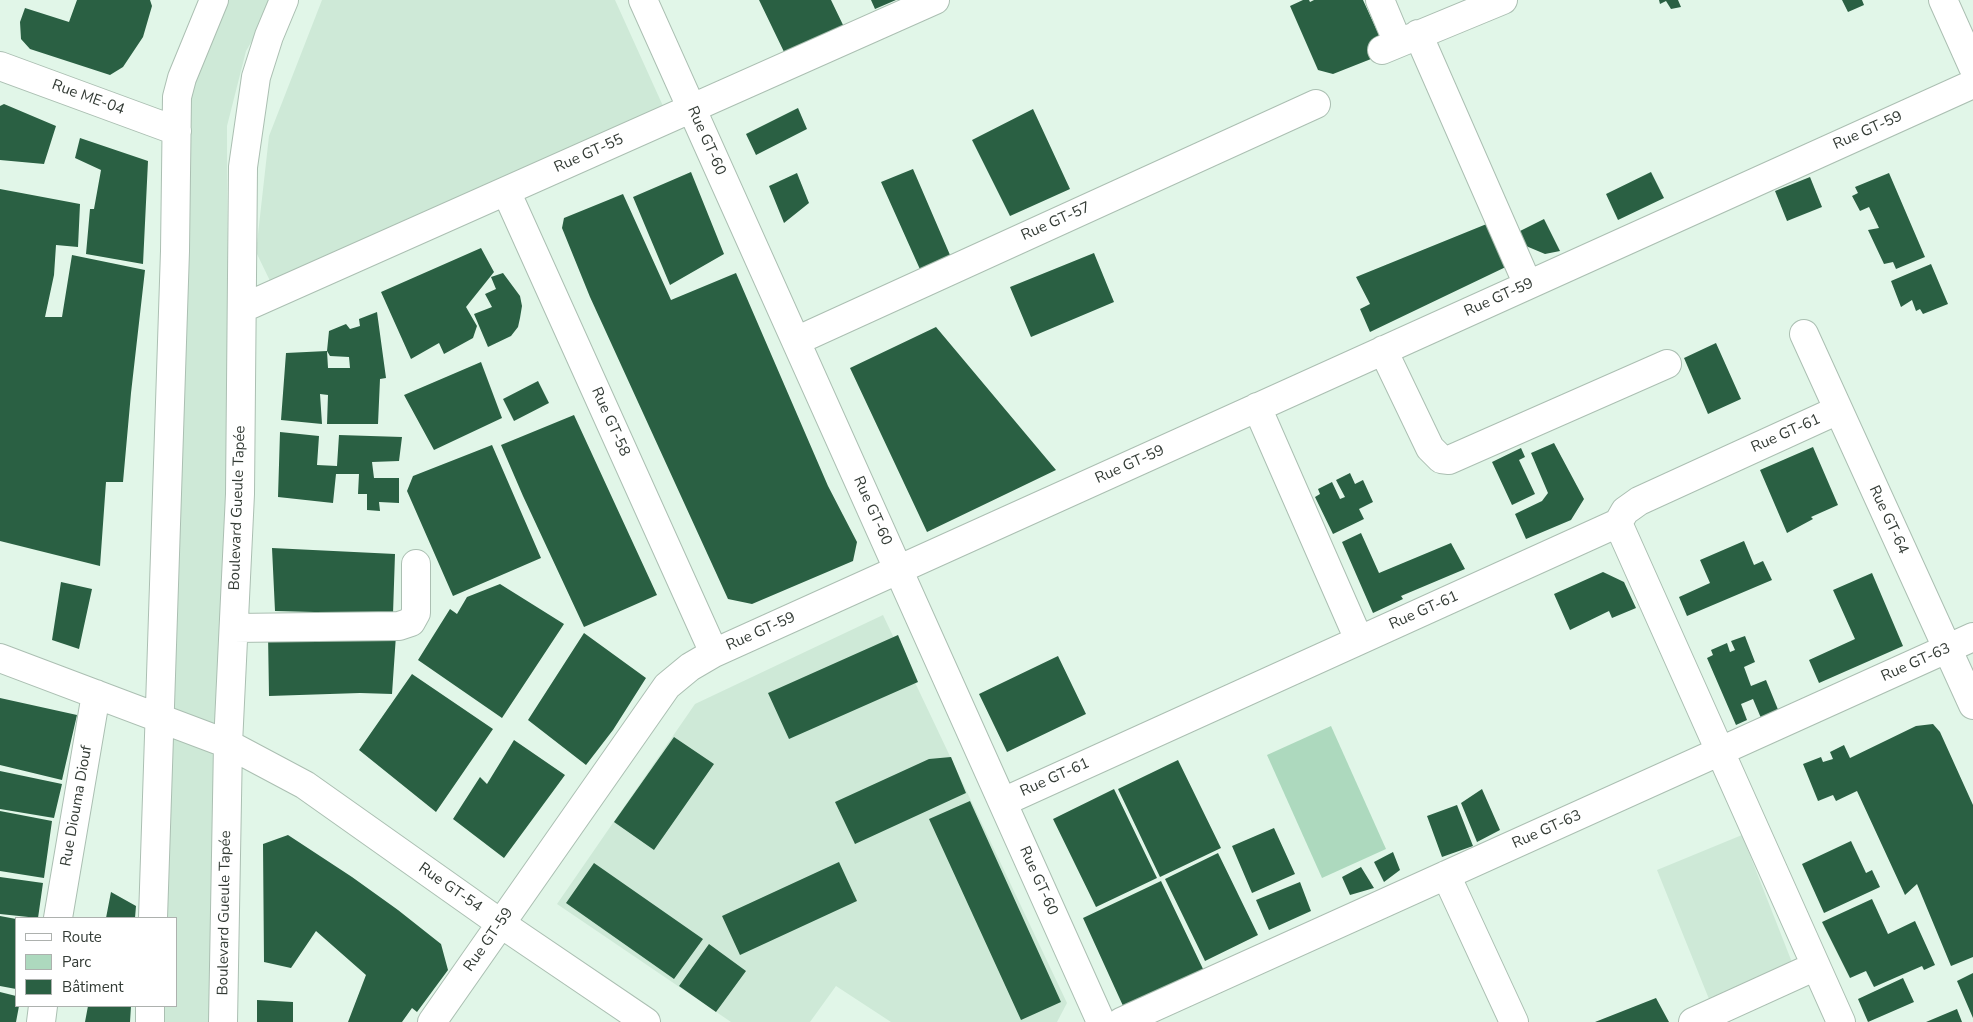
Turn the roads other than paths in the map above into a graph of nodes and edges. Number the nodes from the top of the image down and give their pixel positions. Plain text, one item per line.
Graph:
1 (214, 0) edge
2 (284, 0) edge
3 (643, 0) edge
4 (935, 0) edge
5 (1380, 0) edge
6 (1503, 0) edge
7 (1943, 0) edge
8 (1400, 42) junction
9 (0, 66) edge
10 (1973, 68) edge
11 (1973, 84) edge
12 (1316, 104) dead end
13 (692, 108) junction
14 (177, 131) junction
15 (506, 191) junction
16 (1528, 285) junction
17 (243, 308) junction
18 (1804, 334) dead end
19 (796, 341) junction
20 (1384, 350) junction
21 (1667, 364) dead end
22 (1257, 407) junction
23 (1838, 410) junction
24 (1618, 523) junction
25 (416, 564) dead end
26 (898, 570) junction
27 (234, 628) junction
28 (1973, 637) edge
29 (1359, 640) junction
30 (1947, 649) junction
31 (714, 653) junction
32 (0, 658) edge
33 (96, 694) junction
34 (1973, 705) edge
35 (159, 717) junction
36 (228, 744) junction
37 (1720, 752) junction
38 (1003, 802) junction
39 (1446, 876) junction
40 (58, 917) edge
41 (153, 917) edge
42 (500, 923) junction
43 (1816, 966) junction
44 (43, 1007) edge
45 (150, 1007) edge
46 (40, 1022) edge
47 (150, 1022) edge
48 (223, 1022) edge
49 (432, 1022) edge
50 (646, 1022) edge
51 (1101, 1022) edge
52 (1121, 1022) edge
53 (1514, 1022) edge
54 (1692, 1022) edge
55 (1841, 1022) edge

1 - 14 street
2 - 17 street, Boulevard Gueule Tapée
3 - 13 street, Rue GT-60
4 - 13 street, Rue GT-55
5 - 8 street
6 - 8 street
7 - 10 street
8 - 16 street
9 - 14 street, Rue ME-04
11 - 16 street, Rue GT-59
12 - 19 street, Rue GT-57
13 - 15 street, Rue GT-55
13 - 19 street, Rue GT-60
14 - 35 street
15 - 17 street, Rue GT-55
15 - 31 street, Rue GT-58
16 - 20 street, Rue GT-59
17 - 27 street, Boulevard Gueule Tapée
18 - 23 street, Rue GT-64
19 - 26 street, Rue GT-60
20 - 21 street
20 - 22 street, Rue GT-59
22 - 26 street, Rue GT-59
22 - 29 street
23 - 24 street, Rue GT-61
23 - 30 street, Rue GT-64
24 - 29 street, Rue GT-61
24 - 37 street
25 - 27 street
26 - 31 street, Rue GT-59
26 - 38 street, Rue GT-60
27 - 36 street, Boulevard Gueule Tapée
28 - 30 street, Rue GT-63
29 - 38 street, Rue GT-61
30 - 34 street, Rue GT-64
30 - 37 street, Rue GT-63
31 - 42 street, Rue GT-59
32 - 33 street
33 - 35 street
33 - 40 street, Rue Diouma Diouf
35 - 36 street
35 - 41 street
36 - 42 street, Rue GT-54
36 - 48 street, Boulevard Gueule Tapée
37 - 39 street, Rue GT-63
37 - 43 street
38 - 51 street, Rue GT-60
39 - 52 street, Rue GT-63
39 - 53 street
42 - 49 street, Rue GT-59
42 - 50 street, Rue GT-54
43 - 54 street
43 - 55 street
44 - 46 street
45 - 47 street

